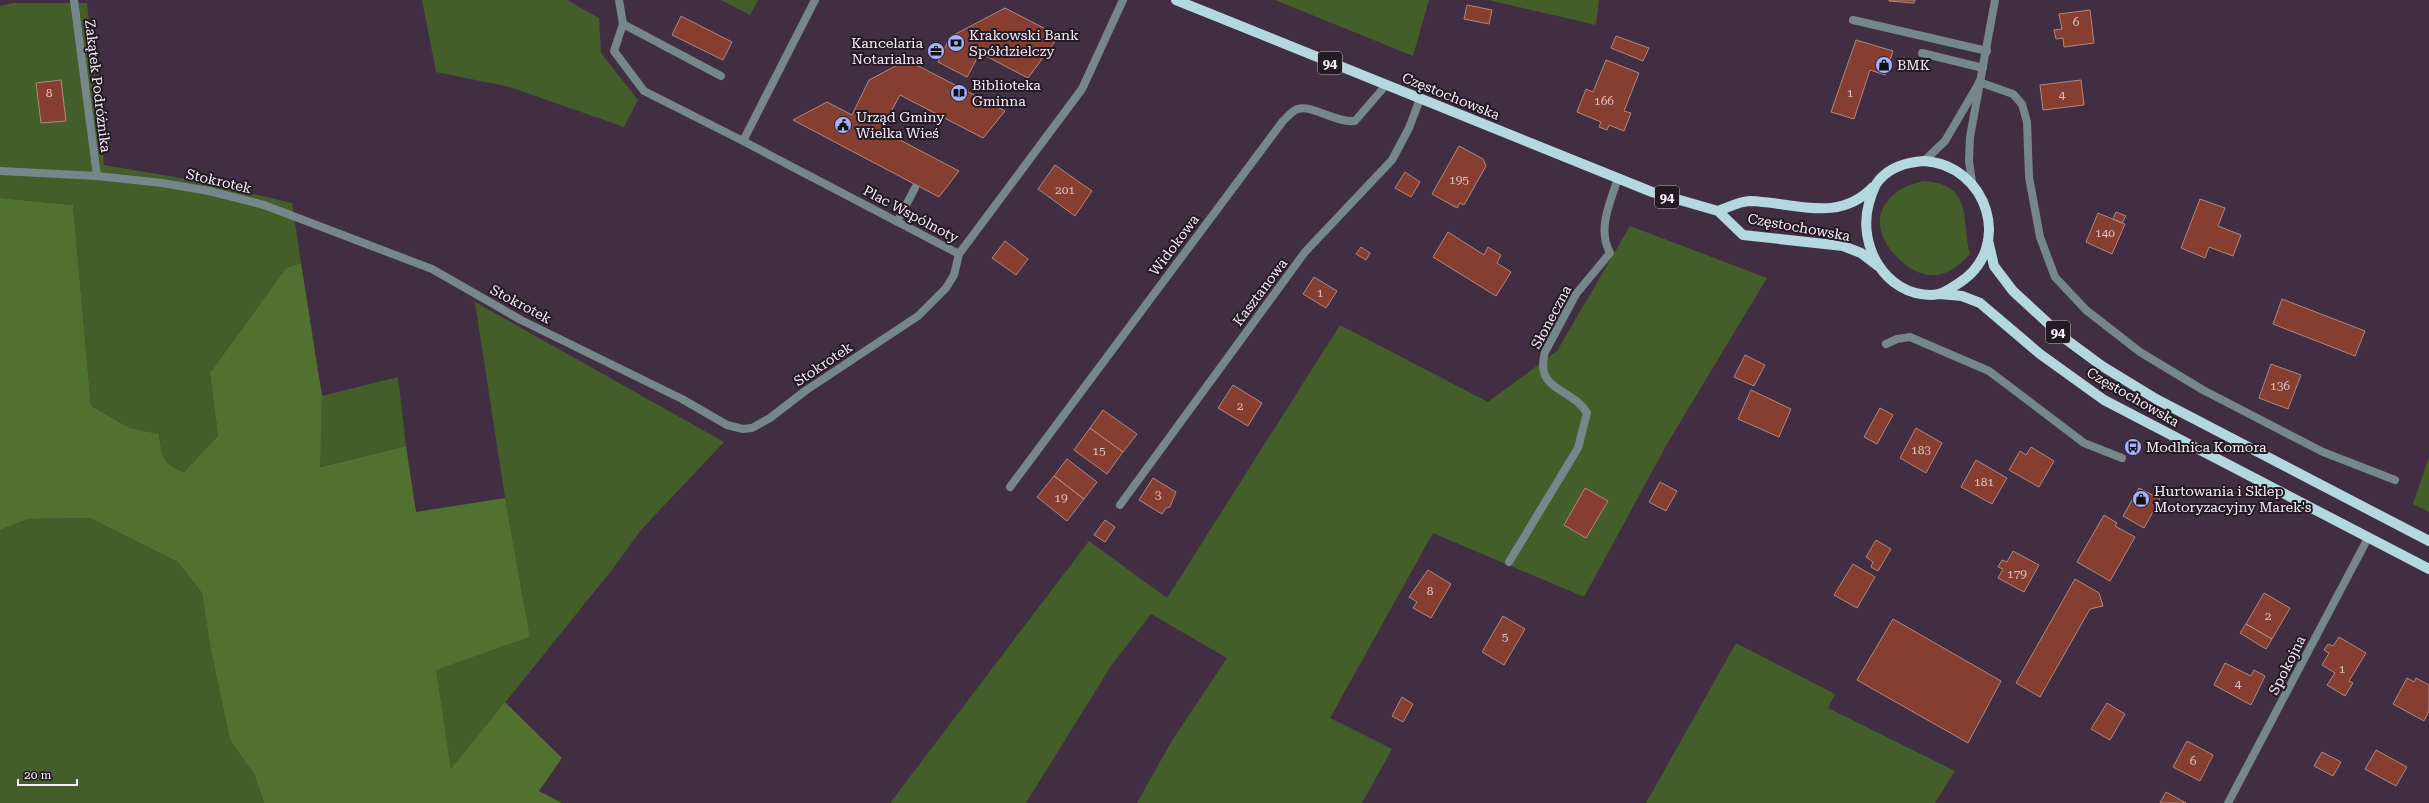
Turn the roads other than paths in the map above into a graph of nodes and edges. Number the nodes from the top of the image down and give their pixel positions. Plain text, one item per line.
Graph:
1 (74, 0) edge
2 (619, 0) edge
3 (815, 0) edge
4 (1123, 0) edge
5 (1176, 0) edge
6 (1995, 0) edge
7 (1853, 20) dead end
8 (623, 24) junction
9 (1987, 51) junction
10 (1922, 53) dead end
11 (1983, 68) junction
12 (721, 76) dead end
13 (1979, 82) junction
14 (1386, 85) junction
15 (1420, 99) junction
16 (743, 141) junction
17 (1924, 161) junction
18 (0, 171) edge
19 (97, 176) junction
20 (1618, 178) junction
21 (1879, 179) junction
22 (1972, 182) junction
23 (915, 188) dead end
24 (1718, 211) junction
25 (897, 222) junction
26 (1988, 240) junction
27 (960, 254) junction
28 (1878, 266) junction
29 (1939, 294) junction
30 (1886, 344) dead end
31 (2122, 458) dead end
32 (2395, 480) dead end
33 (1010, 487) dead end
34 (1120, 505) dead end
35 (2368, 538) junction
36 (2429, 540) edge
37 (1508, 562) dead end
38 (2429, 569) edge
39 (2228, 803) edge

1 - 19 street, Zakątek Podróżnika
2 - 8 street
3 - 16 street
4 - 27 street, Plac Wspólnoty
5 - 14 main road, Częstochowska / 94
6 - 9 street
7 - 9 street
8 - 12 street
8 - 16 street, Plac Wspólnoty
9 - 11 street
10 - 11 street
11 - 13 street
13 - 17 street
13 - 22 street
13 - 32 street
14 - 15 main road, Częstochowska / 94
14 - 33 street, Widokowa
15 - 20 main road, Częstochowska / 94
15 - 34 street, Kasztanowa
16 - 25 street, Plac Wspólnoty
17 - 21 main road, 94
17 - 22 main road, 94
18 - 19 street, Stokrotek
19 - 27 street, Stokrotek
20 - 24 main road, Częstochowska / 94
20 - 37 street, Słoneczna
21 - 24 main road, Częstochowska / 94
21 - 28 main road, 94
22 - 26 main road, 94
23 - 25 street
24 - 28 main road, Częstochowska / 94
25 - 27 street, Plac Wspólnoty
26 - 29 main road, 94
26 - 36 main road, Częstochowska / 94
28 - 29 main road, 94
29 - 35 main road, Częstochowska / 94
30 - 31 street
35 - 38 main road, Częstochowska / 94
35 - 39 street, Spokojna

